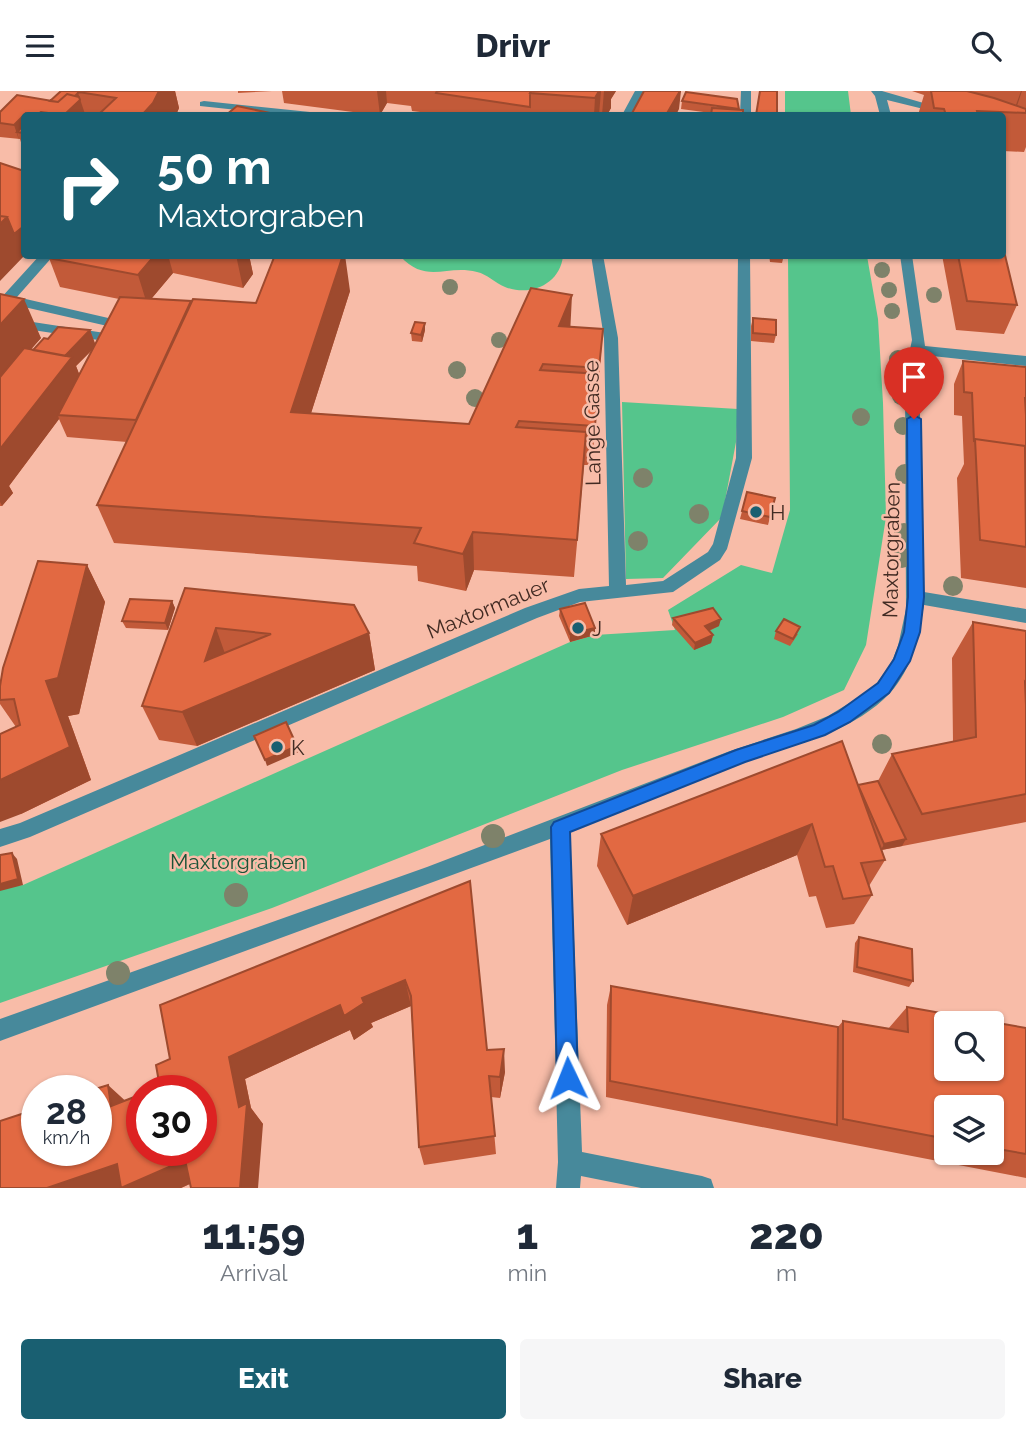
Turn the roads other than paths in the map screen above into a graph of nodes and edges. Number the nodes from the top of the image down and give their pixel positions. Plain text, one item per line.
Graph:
1 (207, 91) edge
2 (640, 91) edge
3 (746, 91) edge
4 (878, 93) edge
5 (201, 109) edge
6 (256, 112) edge
7 (628, 112) edge
8 (746, 112) edge
9 (884, 112) edge
10 (948, 112) edge
11 (44, 259) edge
12 (598, 259) edge
13 (744, 259) edge
14 (907, 259) edge
15 (4, 303) edge
16 (0, 321) edge
17 (919, 350) junction
18 (1026, 361) edge
19 (618, 591) junction
20 (916, 597) junction
21 (1026, 616) edge
22 (560, 827) junction
23 (0, 838) edge
24 (0, 1030) edge
25 (570, 1162) junction
26 (568, 1188) edge
27 (702, 1188) edge

1 - 5 street
2 - 7 street
3 - 8 street
4 - 9 street
4 - 10 street
5 - 6 street
11 - 15 street
12 - 19 street, Lange Gasse
13 - 19 street, Maxtormauer
14 - 17 street, Maxtorgraben
15 - 16 street
17 - 18 street
17 - 20 street, Maxtorgraben
19 - 23 street, Maxtormauer
20 - 21 street
20 - 22 street, Maxtorgraben
22 - 24 street, Maxtorgraben
22 - 25 street
25 - 26 street
25 - 27 street

